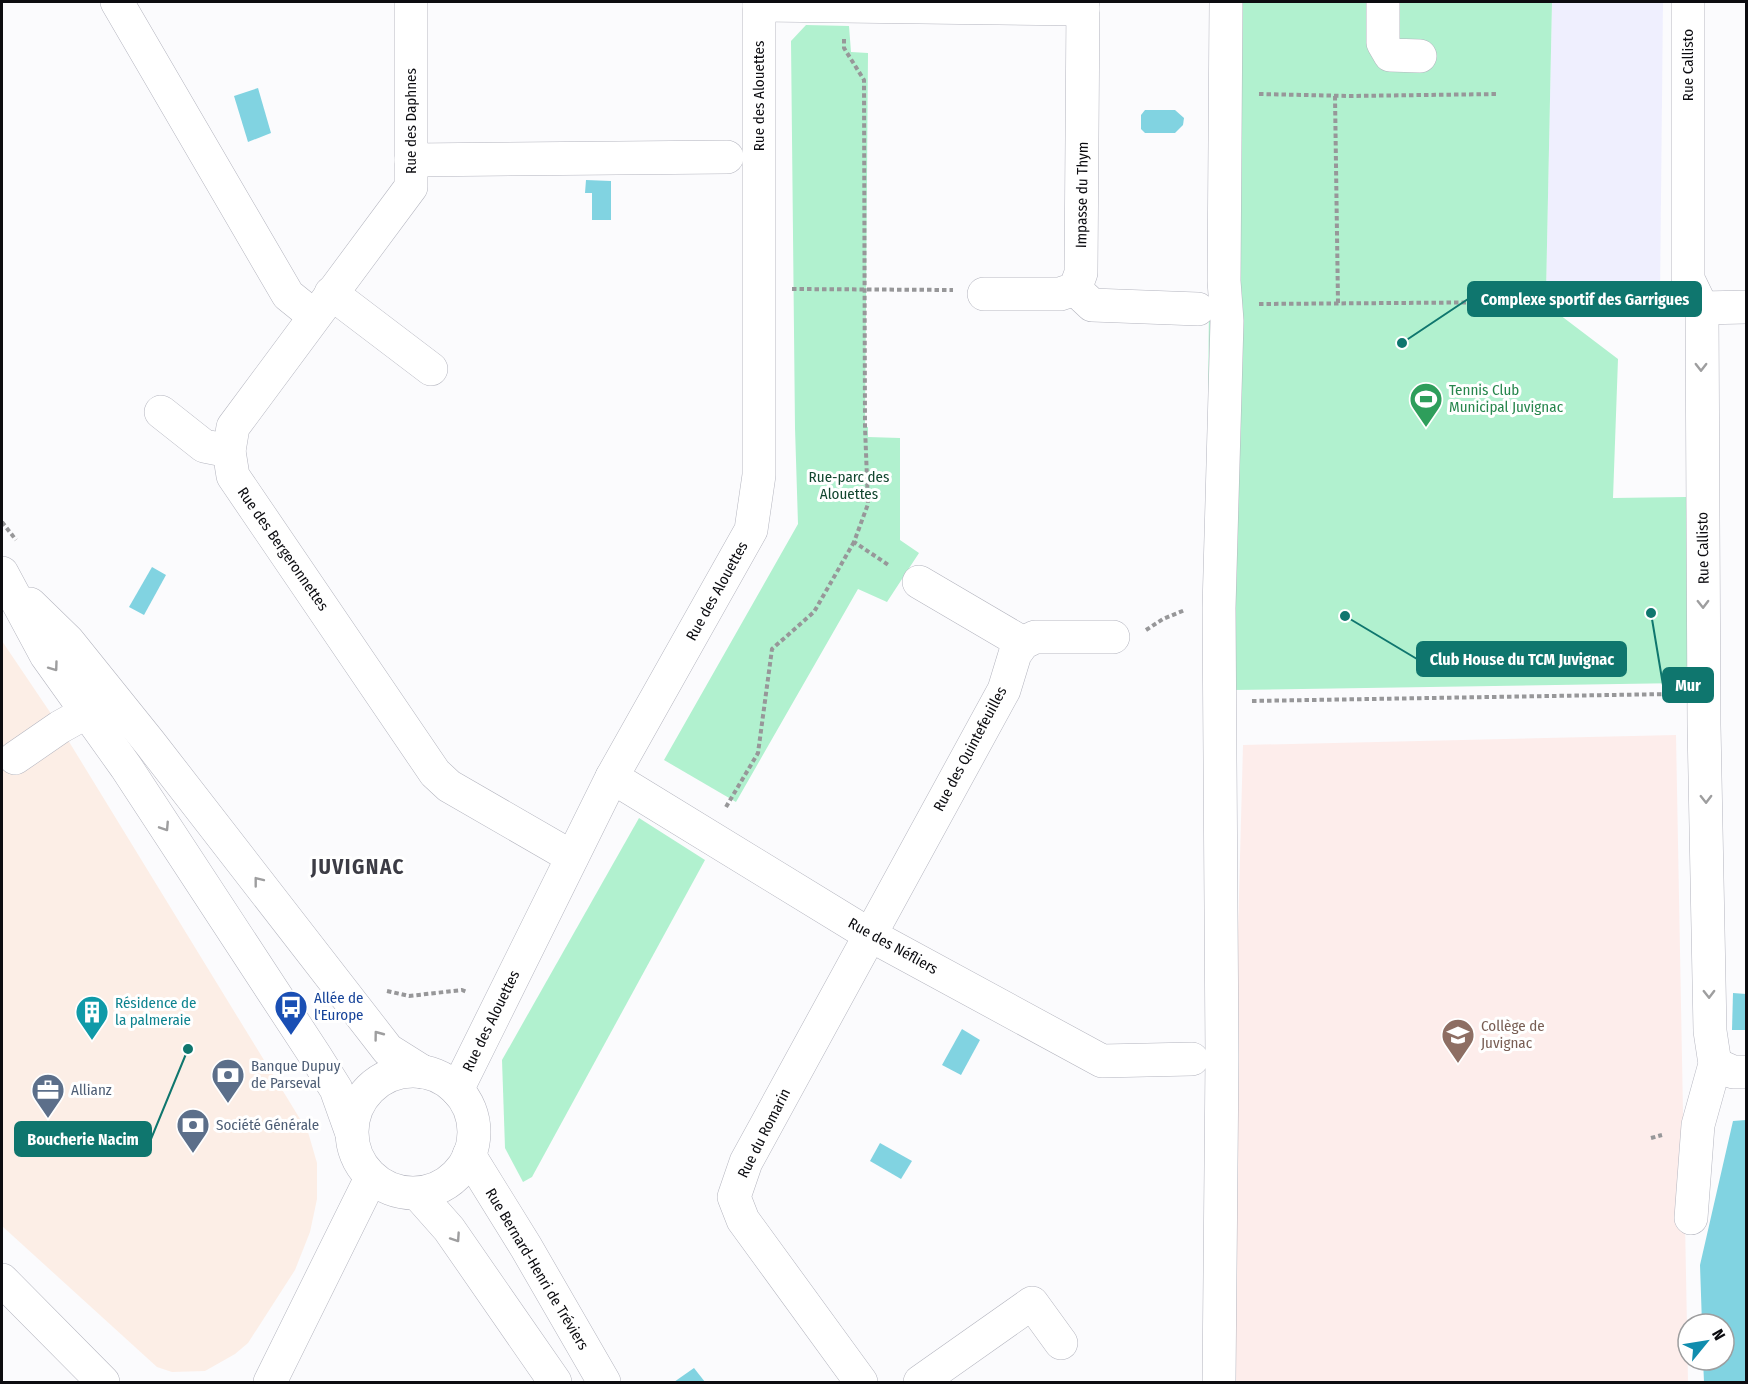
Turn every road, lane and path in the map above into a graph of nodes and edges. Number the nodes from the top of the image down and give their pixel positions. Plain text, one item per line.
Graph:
1 (117, 2) edge
2 (411, 2) edge
3 (1226, 2) edge
4 (1383, 2) edge
5 (1688, 2) edge
6 (759, 3) edge
7 (856, 5) edge
8 (1083, 5) edge
9 (1420, 56) dead end
10 (1255, 94) dead end
11 (1498, 94) dead end
12 (1335, 96) junction
13 (727, 157) dead end
14 (411, 160) junction
15 (758, 289) junction
16 (865, 289) junction
17 (1075, 289) junction
18 (984, 294) joint
19 (1338, 303) junction
20 (323, 304) junction
21 (1212, 306) junction
22 (1746, 307) edge
23 (1702, 308) junction
24 (431, 369) dead end
25 (160, 412) dead end
26 (229, 451) junction
27 (854, 542) junction
28 (4, 576) edge
29 (919, 582) joint
30 (1219, 608) junction
31 (1113, 637) joint
32 (1023, 643) junction
33 (1704, 693) junction
34 (1219, 702) junction
35 (87, 712) junction
36 (123, 712) junction
37 (15, 758) dead end
38 (612, 777) junction
39 (709, 836) junction
40 (572, 857) junction
41 (870, 934) junction
42 (1192, 1059) dead end
43 (1715, 1064) junction
44 (423, 1072) junction
45 (1746, 1072) edge
46 (457, 1090) junction
47 (351, 1131) junction
48 (469, 1155) junction
49 (371, 1178) junction
50 (418, 1194) junction
51 (1691, 1218) dead end
52 (2, 1280) edge
53 (1061, 1343) dead end
54 (103, 1383) edge
55 (270, 1383) edge
56 (555, 1383) edge
57 (604, 1383) edge
58 (861, 1383) edge
59 (920, 1383) edge
60 (1219, 1383) edge

1 - 20 street
2 - 14 street, Rue des Daphnes
3 - 21 street
4 - 9 street
5 - 23 street, Rue Callisto
6 - 7 street
6 - 15 street, Rue des Alouettes
7 - 8 street
7 - 16 path
8 - 17 street, Impasse du Thym
10 - 12 path
11 - 12 path
12 - 19 path
13 - 14 street
14 - 20 street, Rue des Daphnes
15 - 16 path
15 - 38 street, Rue des Alouettes
16 - 18 path
16 - 27 path
17 - 18 street
17 - 21 street
19 - 21 path
19 - 23 path
20 - 24 street
20 - 26 street, Rue des Bergeronnettes
21 - 30 street
22 - 23 street
23 -> 33 street, Rue Callisto
25 - 26 street
26 - 40 street, Rue des Bergeronnettes
27 - 29 path
27 - 39 path
28 -> 35 street
28 - 36 street
29 - 32 street
30 - 31 path
30 - 34 street
31 - 32 street
32 - 41 street, Rue des Quintefeuilles
33 - 34 path
33 -> 43 street, Rue Callisto
34 - 60 street
35 - 36 street
35 - 37 street
35 -> 47 street
44 -> 36 street
38 - 39 street, Rue des Néfliers
38 - 40 street, Rue des Alouettes
39 - 41 street, Rue des Néfliers
40 - 46 street, Rue des Alouettes
41 - 42 street, Rue des Néfliers
41 - 58 street, Rue du Romarin
43 - 45 street
43 - 51 street
44 - 46 street
44 - 47 street
46 - 48 street
47 - 49 street
48 - 50 street
48 - 57 street, Rue Bernard-Henri de Tréviers
49 - 50 street
49 - 55 street
50 -> 56 street
52 - 54 street
53 - 59 street

